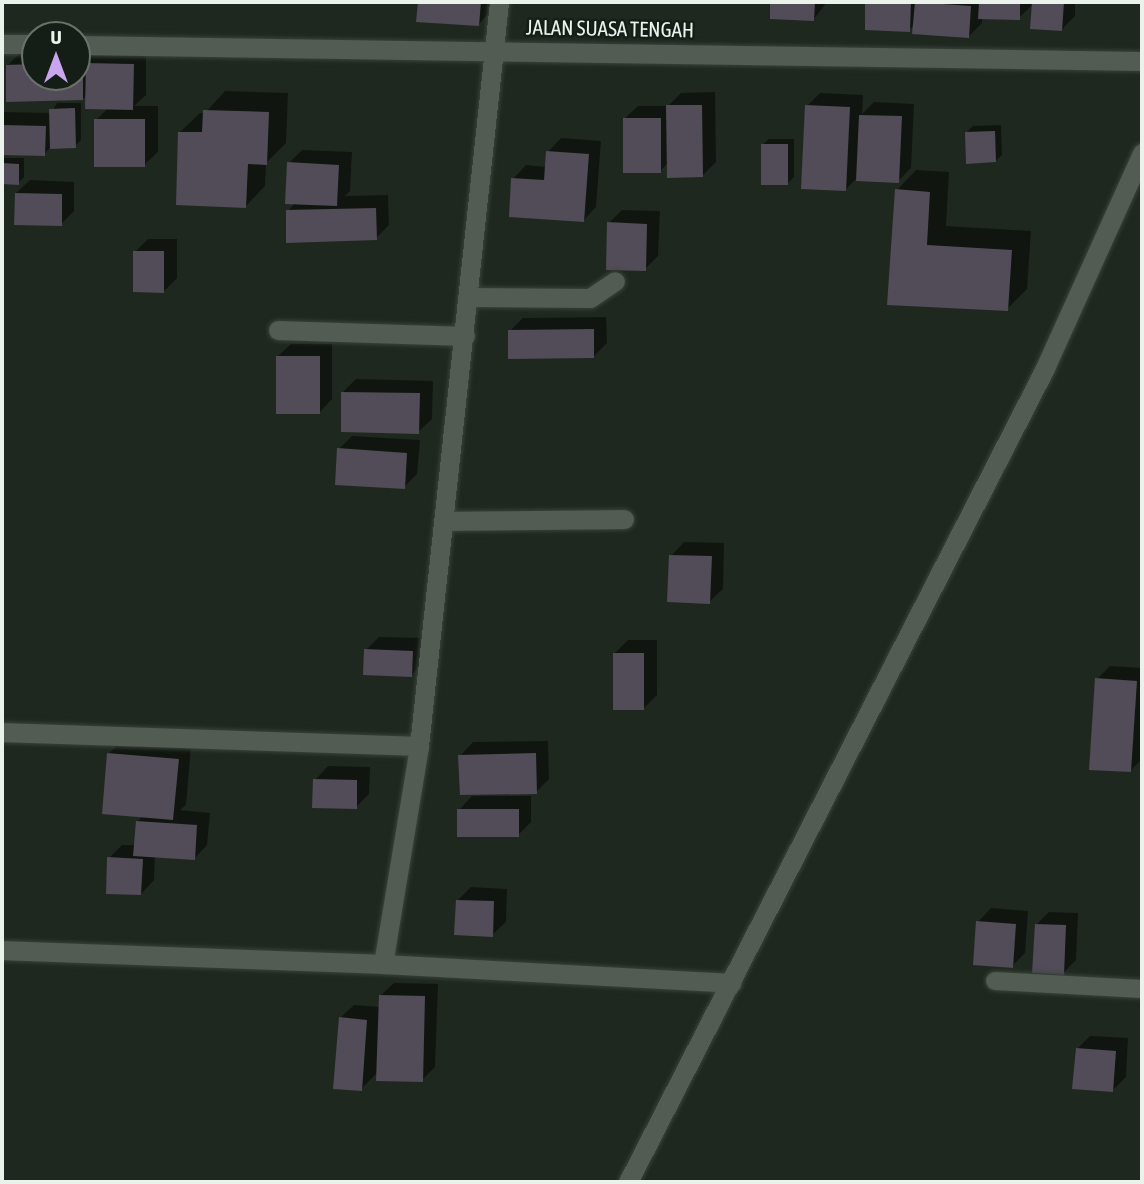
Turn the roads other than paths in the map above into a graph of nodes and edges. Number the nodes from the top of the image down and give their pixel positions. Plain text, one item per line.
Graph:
1 (499, 2) edge
2 (2, 44) edge
3 (21, 44) edge
4 (91, 45) edge
5 (494, 49) junction
6 (1142, 61) edge
7 (1142, 153) edge
8 (615, 281) dead end
9 (469, 297) junction
10 (278, 330) dead end
11 (465, 336) junction
12 (624, 519) dead end
13 (444, 521) junction
14 (2, 732) edge
15 (419, 746) junction
16 (2, 950) edge
17 (383, 964) junction
18 (995, 981) dead end
19 (731, 983) junction
20 (1142, 989) edge
21 (628, 1182) edge

1 - 5 street
2 - 3 street
4 - 5 street, JALAN SUASA TENGAH
5 - 6 street, JALAN SUASA TENGAH
5 - 9 street
7 - 19 street
8 - 9 street
9 - 11 street
10 - 11 street
11 - 13 street
12 - 13 street
13 - 15 street
14 - 15 street
15 - 17 street
16 - 17 street
17 - 19 street
18 - 20 lane
19 - 21 street

